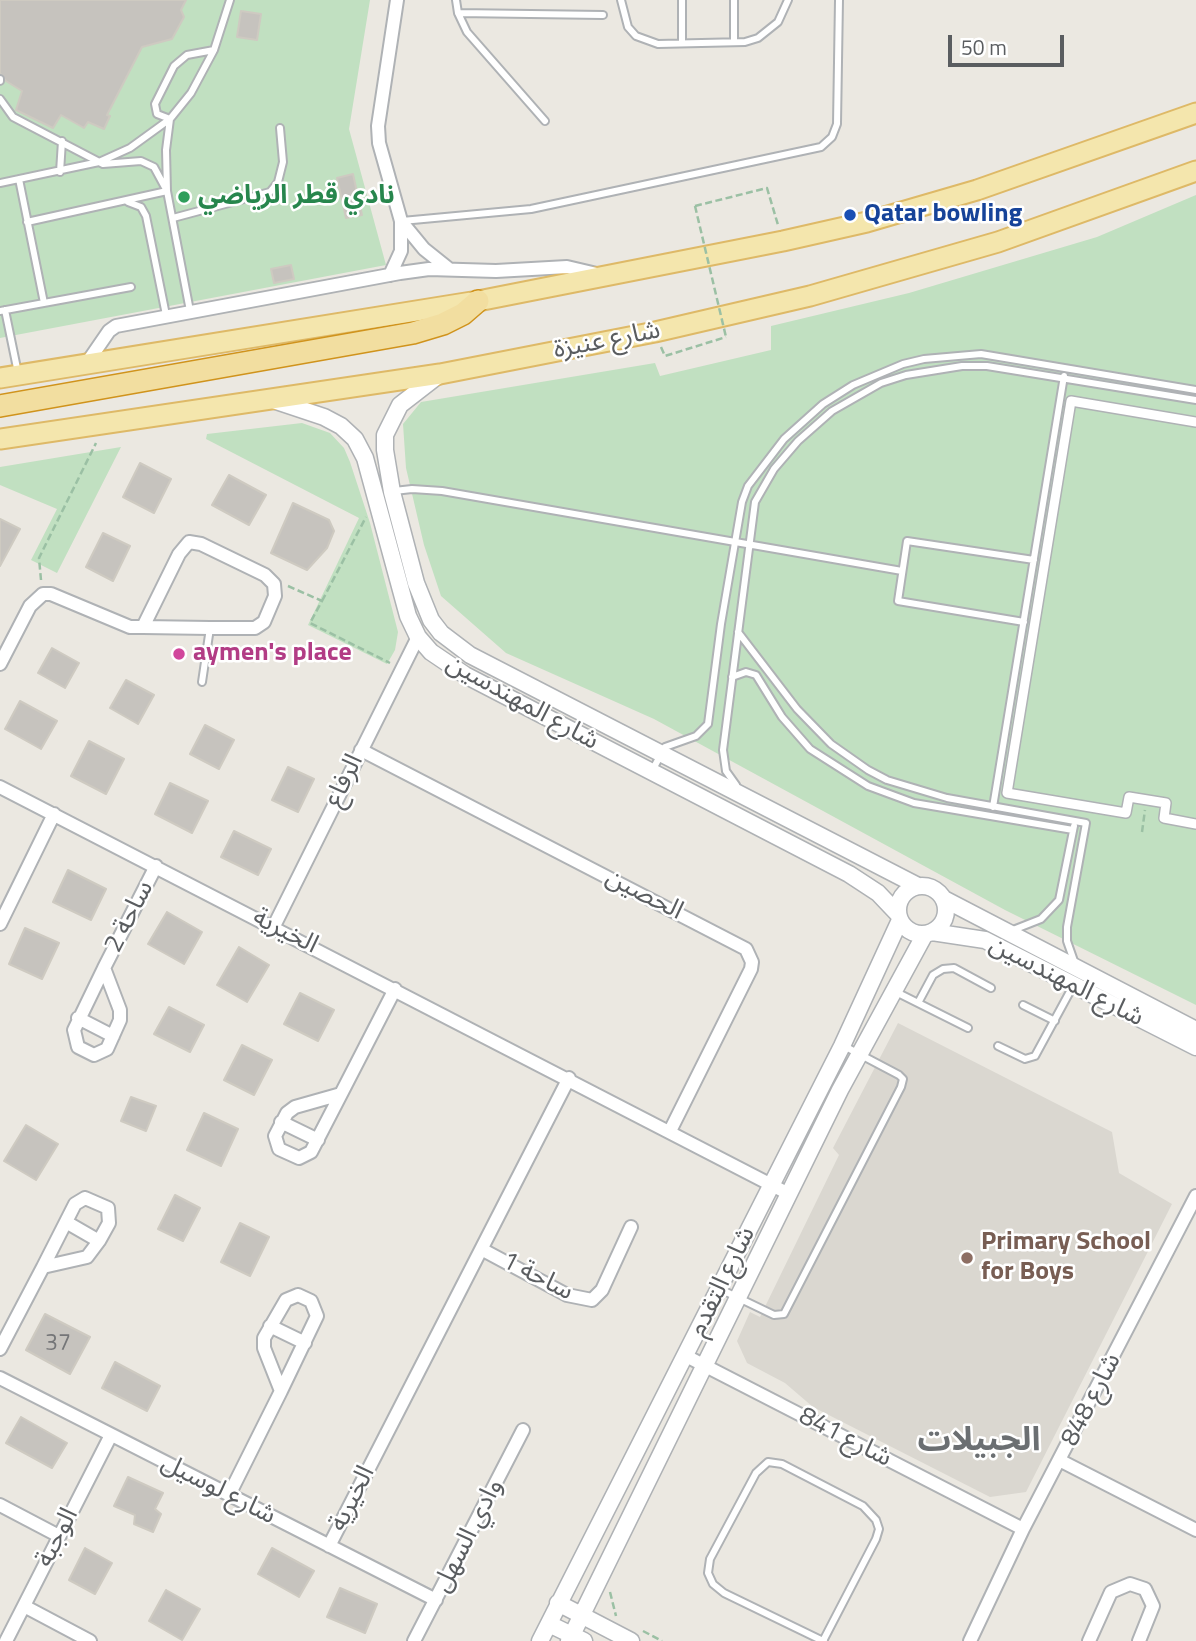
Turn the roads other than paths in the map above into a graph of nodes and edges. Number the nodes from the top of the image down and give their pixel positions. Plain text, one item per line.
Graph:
1 (230, 0) edge
2 (397, 0) edge
3 (456, 0) edge
4 (621, 0) edge
5 (682, 0) edge
6 (734, 0) edge
7 (788, 0) edge
8 (839, 0) edge
9 (458, 13) junction
10 (603, 15) dead end
11 (734, 42) junction
12 (682, 43) junction
13 (214, 50) junction
14 (0, 99) edge
15 (1196, 113) edge
16 (170, 119) junction
17 (545, 121) dead end
18 (280, 128) dead end
19 (62, 141) junction
20 (99, 162) junction
21 (1196, 171) edge
22 (60, 172) junction
23 (19, 179) junction
24 (0, 183) edge
25 (167, 191) junction
26 (126, 202) junction
27 (173, 218) junction
28 (401, 221) junction
29 (27, 222) junction
30 (449, 270) junction
31 (390, 275) junction
32 (603, 276) junction
33 (131, 287) dead end
34 (478, 301) junction
35 (44, 303) junction
36 (2, 310) edge
37 (190, 311) junction
38 (166, 315) junction
39 (87, 363) junction
40 (1065, 367) junction
41 (440, 374) junction
42 (9, 376) edge
43 (1064, 378) junction
44 (1196, 390) edge
45 (267, 398) junction
46 (1196, 400) edge
47 (0, 406) edge
48 (1196, 422) edge
49 (0, 439) edge
50 (392, 492) junction
51 (736, 542) junction
52 (748, 544) junction
53 (1034, 560) junction
54 (902, 571) junction
55 (1024, 622) junction
56 (143, 627) junction
57 (210, 628) junction
58 (738, 632) junction
59 (418, 637) junction
60 (0, 664) edge
61 (732, 677) junction
62 (202, 682) dead end
63 (361, 750) junction
64 (660, 751) junction
65 (652, 774) junction
66 (0, 786) edge
67 (744, 795) junction
68 (993, 807) junction
69 (54, 814) junction
70 (1075, 821) junction
71 (1196, 824) edge
72 (1073, 830) junction
73 (156, 866) junction
74 (918, 886) junction
75 (944, 899) junction
76 (898, 917) junction
77 (0, 924) edge
78 (274, 926) junction
79 (1008, 932) junction
80 (929, 933) junction
81 (104, 968) junction
82 (1076, 977) junction
83 (991, 988) dead end
84 (395, 989) junction
85 (892, 990) junction
86 (918, 1003) junction
87 (1023, 1005) dead end
88 (78, 1018) junction
89 (1055, 1021) junction
90 (968, 1028) dead end
91 (1196, 1030) edge
92 (114, 1036) junction
93 (842, 1046) junction
94 (998, 1046) dead end
95 (1196, 1047) edge
96 (858, 1054) junction
97 (569, 1078) junction
98 (341, 1094) junction
99 (281, 1122) junction
100 (670, 1131) junction
101 (318, 1140) junction
102 (771, 1185) junction
103 (789, 1194) junction
104 (1196, 1196) edge
105 (66, 1222) junction
106 (631, 1227) dead end
107 (99, 1241) junction
108 (483, 1250) junction
109 (43, 1267) junction
110 (720, 1289) junction
111 (738, 1298) junction
112 (270, 1326) junction
113 (305, 1343) junction
114 (0, 1349) edge
115 (686, 1356) junction
116 (704, 1366) junction
117 (0, 1378) edge
118 (281, 1391) junction
119 (523, 1430) dead end
120 (111, 1435) junction
121 (1061, 1461) junction
122 (229, 1495) junction
123 (0, 1505) edge
124 (1023, 1529) junction
125 (1196, 1530) edge
126 (59, 1536) junction
127 (329, 1546) junction
128 (436, 1600) junction
129 (558, 1603) junction
130 (24, 1606) junction
131 (581, 1615) junction
132 (549, 1623) junction
133 (575, 1639) edge
134 (6, 1641) edge
135 (90, 1641) edge
136 (414, 1641) edge
137 (540, 1641) edge
138 (631, 1641) edge
139 (824, 1641) edge
140 (970, 1641) edge
141 (1089, 1641) edge
142 (1139, 1641) edge

1 - 13 lane
2 - 28 street
3 - 9 lane
4 - 12 lane
5 - 12 lane
6 - 11 lane
7 - 11 lane
8 - 28 lane
9 - 10 lane
9 - 17 lane
11 - 12 lane
13 - 16 lane
13 - 16 lane
14 - 19 lane
15 - 32 main road
16 - 20 lane
16 - 25 lane
18 - 27 lane
19 - 20 lane
19 - 22 lane
20 - 22 lane
20 - 25 lane
21 - 41 main road, شارع عنيزة
22 - 23 lane
23 - 24 lane
23 - 29 lane
25 - 26 lane
25 - 27 lane
26 - 29 lane
26 - 38 lane
27 - 37 lane
28 - 30 street
28 - 31 street
29 - 35 lane
30 - 31 street
30 - 32 street
31 - 37 street
32 - 34 main road
33 - 35 lane
34 - 39 main road
34 - 47 highway
35 - 36 lane
36 - 42 lane
37 - 38 street
38 - 39 street
39 - 42 main road
40 - 43 lane
40 - 44 lane
40 - 51 lane
41 - 45 main road, شارع عنيزة
41 - 50 street, شارع المهندسين
43 - 46 lane
43 - 52 lane
43 - 53 lane
45 - 49 main road, شارع عنيزة
45 - 59 street, شارع المهندسين
48 - 71 street
50 - 51 lane
50 - 64 street, شارع المهندسين
51 - 52 lane
51 - 64 lane
52 - 54 lane
52 - 58 lane
53 - 54 lane
53 - 55 lane
54 - 55 lane
55 - 68 lane
56 - 57 street
56 - 57 street
56 - 60 street
57 - 62 lane
58 - 61 lane
58 - 68 lane
59 - 63 street, الرفاع
59 - 65 street, شارع المهندسين
61 - 67 lane
61 - 72 lane
63 - 78 street, الرفاع
63 - 100 street, الحصين
64 - 65 lane
64 - 67 street, شارع المهندسين
65 - 76 street, شارع المهندسين
66 - 69 street, الخيرية
67 - 74 street, شارع المهندسين
68 - 70 lane
69 - 73 street, الخيرية
69 - 77 street
70 - 72 lane
70 - 82 lane
72 - 79 lane
73 - 78 street, الخيرية
73 - 81 street, ساحة 2
74 - 75 street
74 - 76 street
75 - 79 street, شارع المهندسين
75 - 80 street
76 - 80 street
76 - 93 street, شارع التقدم
78 - 84 street, الخيرية
79 - 82 street, شارع المهندسين
80 - 82 street, شارع المهندسين
80 - 85 street, شارع التقدم
81 - 88 street, ساحة 2
81 - 92 street, ساحة 2
82 - 89 lane
82 - 91 street, شارع المهندسين
82 - 95 street, شارع المهندسين
83 - 86 lane
84 - 97 street, الخيرية
84 - 98 street
85 - 86 lane
85 - 96 street, شارع التقدم
86 - 90 lane
87 - 89 lane
88 - 92 street
88 - 92 street
89 - 94 lane
93 - 96 lane
93 - 102 street, شارع التقدم
96 - 103 street, شارع التقدم
96 - 111 lane
97 - 100 street, الخيرية
97 - 108 street, الخيرية
98 - 99 street
98 - 101 street
99 - 101 street
99 - 101 street
100 - 102 street, الخيرية
102 - 103 street, الخيرية
102 - 110 street, شارع التقدم
103 - 111 street, شارع التقدم
104 - 121 street, شارع 848
105 - 107 street
105 - 107 street
105 - 109 street
106 - 108 street, ساحة 1
107 - 109 street
108 - 127 street, الخيرية
109 - 114 street
110 - 111 lane
110 - 115 street, شارع التقدم
111 - 116 street, شارع التقدم
112 - 113 street
112 - 113 street
112 - 118 street
113 - 118 street
115 - 116 street, شارع 841
115 - 129 street, شارع التقدم
116 - 124 street, شارع 841
116 - 131 street, شارع التقدم
117 - 120 street, شارع لوسيل
118 - 122 street
119 - 128 street, وادي السهل
120 - 122 street, شارع لوسيل
120 - 126 street, الوجبة
121 - 124 street, شارع 848
121 - 125 street
122 - 127 street, شارع لوسيل
123 - 126 street
124 - 140 street, شارع 848
126 - 130 street, الوجبة
127 - 128 street, شارع لوسيل
128 - 136 street, وادي السهل
129 - 131 street
129 - 132 street, شارع التقدم
130 - 134 street, الوجبة
130 - 135 street
131 - 133 street, شارع التقدم
131 - 138 street
132 - 133 street
132 - 137 street, شارع التقدم
139 - 139 lane
141 - 142 street

